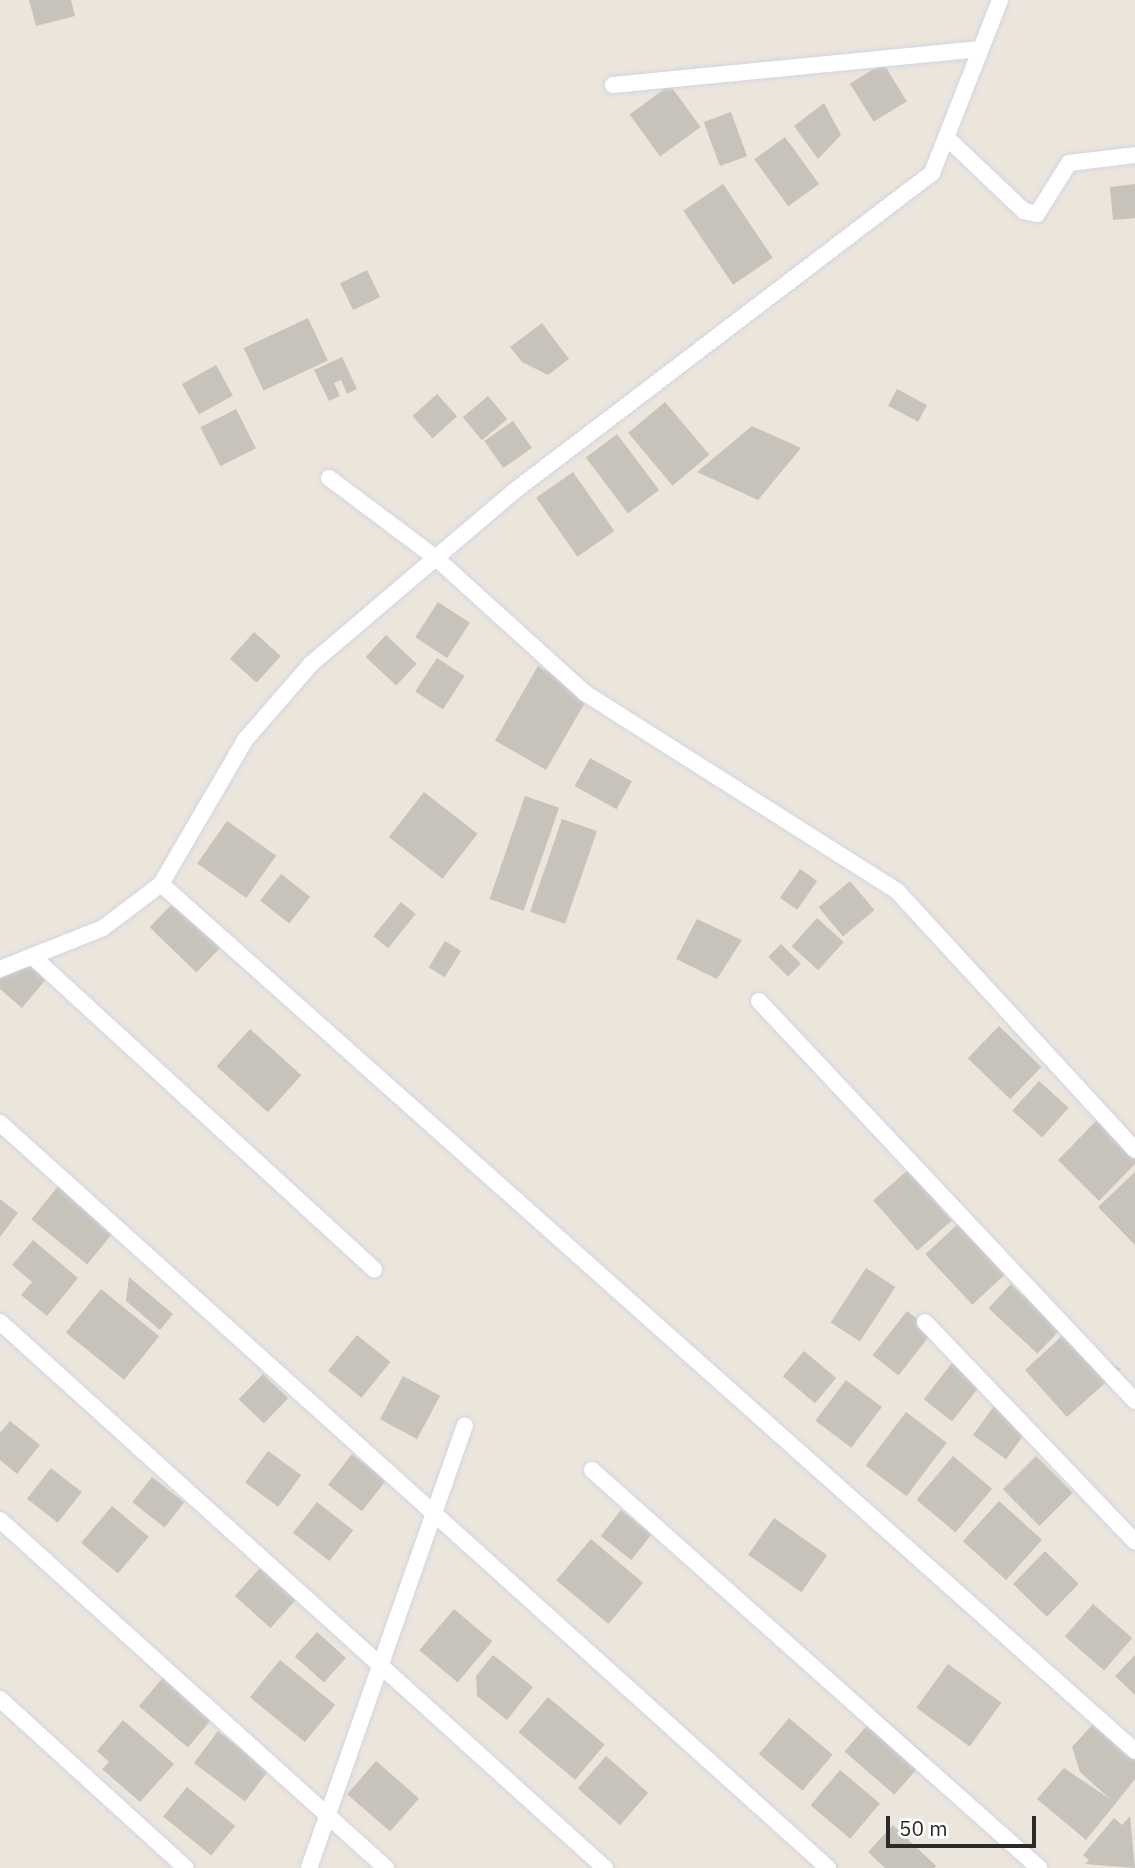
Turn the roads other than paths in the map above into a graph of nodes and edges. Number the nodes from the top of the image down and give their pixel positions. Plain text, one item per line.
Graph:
1 (1000, 0) edge
2 (980, 49) junction
3 (613, 85) dead end
4 (946, 137) junction
5 (1135, 155) edge
6 (329, 478) dead end
7 (436, 558) junction
8 (161, 884) junction
9 (32, 956) junction
10 (0, 969) edge
11 (759, 1001) dead end
12 (0, 1123) edge
13 (1135, 1150) edge
14 (374, 1269) dead end
15 (0, 1322) edge
16 (925, 1322) dead end
17 (1135, 1401) edge
18 (465, 1426) dead end
19 (592, 1471) dead end
20 (434, 1514) junction
21 (0, 1520) edge
22 (1135, 1542) edge
23 (381, 1667) junction
24 (0, 1699) edge
25 (1135, 1751) edge
26 (328, 1816) junction
27 (186, 1868) edge
28 (309, 1868) edge
29 (386, 1868) edge
30 (605, 1868) edge
31 (828, 1868) edge
32 (1040, 1868) edge

1 - 2 street
2 - 3 street
2 - 4 street
4 - 5 street
4 - 7 street
6 - 7 street
7 - 8 street
7 - 13 street
8 - 9 street
8 - 25 street
9 - 10 street
9 - 14 street
11 - 17 street
12 - 20 street
15 - 23 street
16 - 22 street
18 - 20 street
19 - 32 street
20 - 23 street
20 - 31 street
21 - 26 street
23 - 26 street
23 - 30 street
24 - 27 street
26 - 28 street
26 - 29 street

